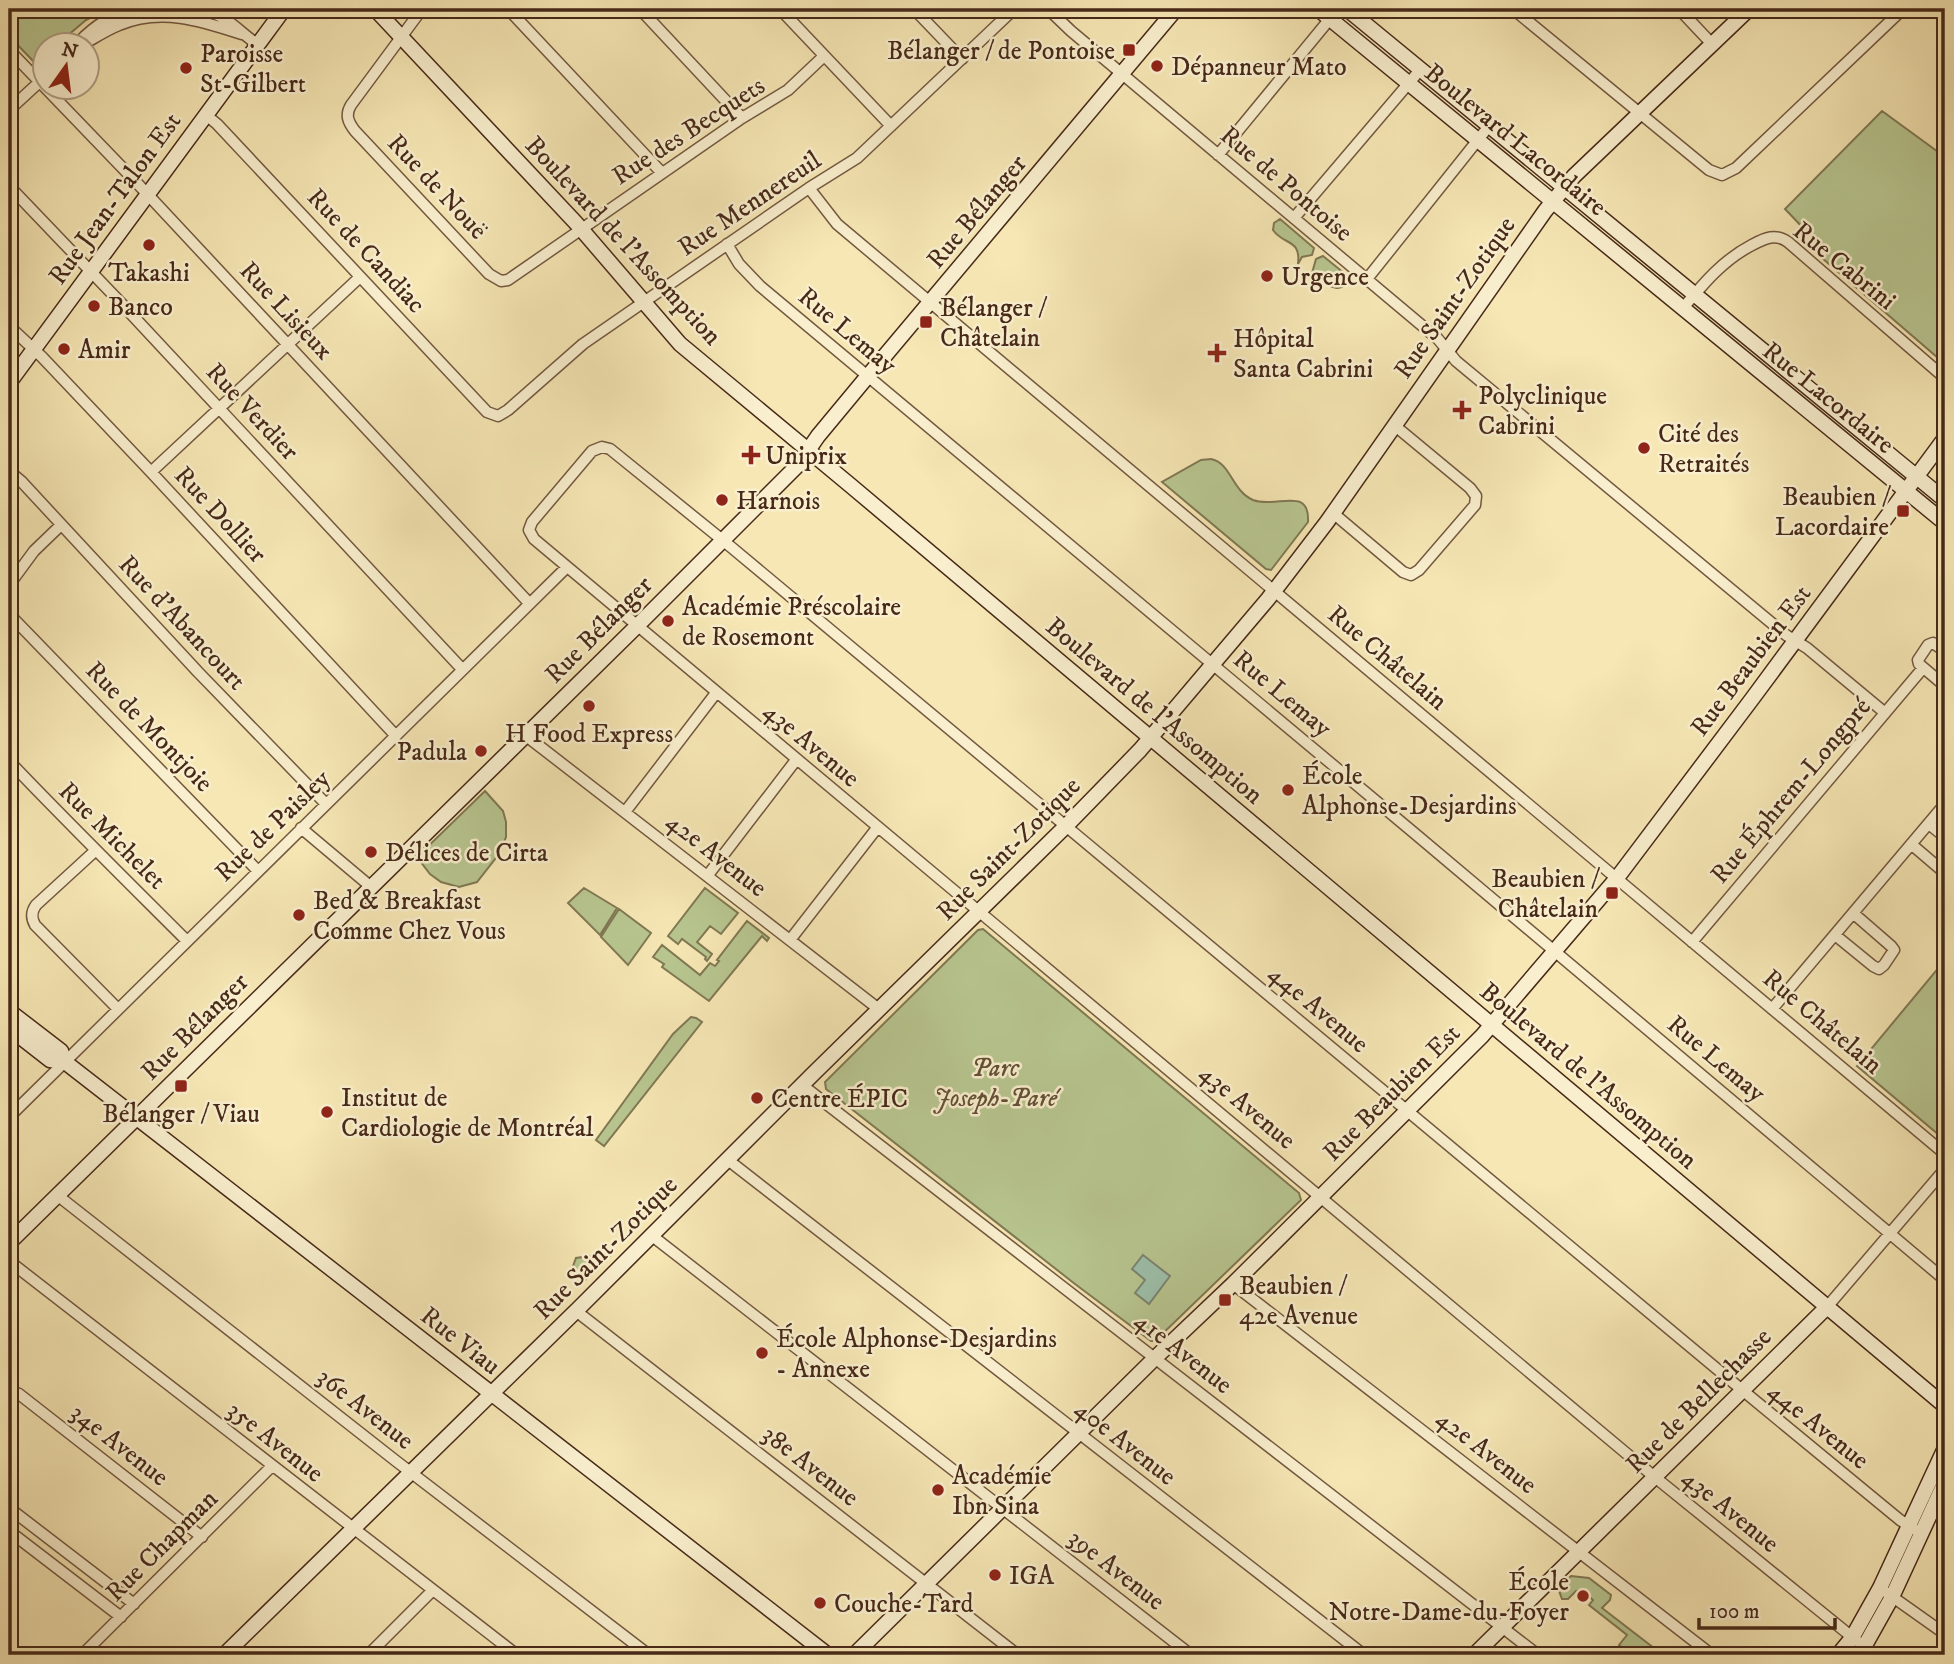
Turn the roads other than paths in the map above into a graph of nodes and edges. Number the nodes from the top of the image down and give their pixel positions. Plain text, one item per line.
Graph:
1 (138, 9) edge
2 (202, 9) edge
3 (284, 9) edge
4 (376, 9) edge
5 (422, 9) edge
6 (509, 9) edge
7 (640, 9) edge
8 (780, 9) edge
9 (914, 9) edge
10 (1014, 9) edge
11 (1048, 9) edge
12 (1176, 9) edge
13 (1318, 9) edge
14 (1347, 9) edge
15 (1513, 9) edge
16 (1679, 9) edge
17 (1749, 9) edge
18 (1903, 9) edge
19 (1334, 14) edge
20 (88, 32) edge
21 (102, 34) edge
22 (242, 34) junction
23 (402, 37) junction
24 (1712, 44) junction
25 (257, 45) junction
26 (9, 50) edge
27 (824, 56) junction
28 (962, 59) junction
29 (1420, 69) junction
30 (32, 70) edge
31 (1122, 74) junction
32 (1409, 83) junction
33 (32, 88) edge
34 (63, 102) edge
35 (9, 110) edge
36 (1640, 113) junction
37 (206, 115) junction
38 (743, 118) junction
39 (891, 126) junction
40 (1489, 126) junction
41 (1478, 141) junction
42 (1218, 155) junction
43 (662, 173) junction
44 (9, 186) edge
45 (1565, 187) junction
46 (809, 188) junction
47 (148, 194) junction
48 (1553, 202) junction
49 (1294, 218) junction
50 (581, 229) junction
51 (727, 244) junction
52 (91, 271) junction
53 (360, 276) junction
54 (1367, 279) junction
55 (501, 281) joint
56 (1695, 294) junction
57 (643, 302) junction
58 (931, 303) junction
59 (1683, 308) junction
60 (9, 326) edge
61 (288, 344) junction
62 (1447, 349) junction
63 (34, 350) junction
64 (868, 376) junction
65 (1945, 378) edge
66 (9, 383) edge
67 (219, 409) junction
68 (495, 416) joint
69 (1394, 425) junction
70 (1945, 438) edge
71 (808, 451) junction
72 (9, 471) edge
73 (151, 472) junction
74 (1916, 476) junction
75 (1906, 491) junction
76 (1945, 500) edge
77 (1333, 513) junction
78 (1945, 523) edge
79 (61, 526) junction
80 (722, 540) junction
81 (566, 566) junction
82 (9, 585) edge
83 (1273, 592) junction
84 (530, 603) junction
85 (9, 614) edge
86 (637, 626) junction
87 (1795, 641) junction
88 (1945, 651) edge
89 (1212, 664) junction
90 (1923, 667) junction
91 (462, 669) junction
92 (1945, 686) edge
93 (716, 693) junction
94 (1884, 712) junction
95 (525, 735) junction
96 (396, 736) junction
97 (1150, 738) junction
98 (796, 760) junction
99 (9, 761) edge
100 (326, 804) junction
101 (1945, 804) edge
102 (625, 812) junction
103 (1929, 824) junction
104 (1065, 827) junction
105 (301, 828) junction
106 (877, 828) junction
107 (1945, 838) edge
108 (1912, 844) junction
109 (96, 850) junction
110 (258, 871) junction
111 (1945, 873) edge
112 (708, 876) junction
113 (1617, 878) junction
114 (370, 886) junction
115 (979, 912) junction
116 (1853, 913) junction
117 (1835, 935) junction
118 (790, 940) junction
119 (187, 941) junction
120 (1692, 942) junction
121 (1554, 951) junction
122 (118, 1009) junction
123 (1772, 1009) junction
124 (880, 1010) junction
125 (9, 1011) edge
126 (1491, 1026) junction
127 (9, 1028) edge
128 (65, 1062) junction
129 (802, 1085) junction
130 (1407, 1111) junction
131 (9, 1117) edge
132 (137, 1117) junction
133 (1945, 1154) edge
134 (728, 1160) junction
135 (1945, 1169) edge
136 (57, 1195) junction
137 (1321, 1196) junction
138 (1890, 1233) junction
139 (651, 1235) junction
140 (9, 1243) edge
141 (9, 1261) edge
142 (1945, 1280) edge
143 (1233, 1284) junction
144 (1827, 1307) junction
145 (576, 1311) junction
146 (1155, 1358) junction
147 (9, 1390) edge
148 (1742, 1391) junction
149 (490, 1394) junction
150 (1945, 1406) edge
151 (1079, 1434) junction
152 (1945, 1448) edge
153 (271, 1467) junction
154 (412, 1472) junction
155 (1656, 1478) junction
156 (1944, 1485) edge
157 (9, 1508) edge
158 (1003, 1509) junction
159 (353, 1528) junction
160 (1916, 1530) junction
161 (9, 1531) edge
162 (202, 1537) junction
163 (1579, 1551) junction
164 (926, 1584) junction
165 (433, 1590) junction
166 (1886, 1593) junction
167 (134, 1604) junction
168 (121, 1617) junction
169 (1503, 1627) junction
170 (1945, 1634) edge
171 (1858, 1647) edge
172 (82, 1655) edge
173 (224, 1655) edge
174 (368, 1655) edge
175 (517, 1655) edge
176 (649, 1655) edge
177 (828, 1655) edge
178 (854, 1655) edge
179 (1018, 1655) edge
180 (1191, 1655) edge
181 (1364, 1655) edge
182 (1474, 1655) edge
183 (1538, 1655) edge
184 (1712, 1655) edge
185 (1838, 1655) edge

1 - 20 street
2 - 22 street
3 - 25 street, Rue Jean-Talon Est
4 - 23 street, Boulevard de l'Assomption
5 - 23 street
6 - 43 street
7 - 38 street
8 - 27 street
9 - 28 street
10 - 28 street, Rue Mennereuil
11 - 31 street, Rue de Pontoise
12 - 31 street, Rue Bélanger
13 - 19 street, Boulevard Lacordaire
14 - 29 street, Boulevard Lacordaire
15 - 36 street
16 - 24 street
17 - 24 street, Rue Saint-Zotique
18 - 36 street
19 - 32 street, Boulevard Lacordaire
19 - 42 street
21 - 22 street
22 - 25 street
23 - 50 street, Boulevard de l'Assomption
23 - 55 street, Rue de Nouë
24 - 36 street, Rue Saint-Zotique
25 - 37 street, Rue Jean-Talon Est
26 - 30 street, Rue Lisieux
27 - 38 street, Rue des Becquets
27 - 39 street
28 - 39 street, Rue Mennereuil
29 - 32 street
29 - 40 street, Boulevard Lacordaire
31 - 42 street, Rue de Pontoise
31 - 58 street, Rue Bélanger
32 - 41 street, Boulevard Lacordaire
32 - 49 street
33 - 35 street
34 - 47 street, Rue Lisieux
36 - 45 street, Rue Saint-Zotique
37 - 47 street, Rue Jean-Talon Est
37 - 53 street, Rue de Candiac
38 - 43 street, Rue des Becquets
39 - 46 street, Rue Mennereuil
40 - 41 street
40 - 45 street, Boulevard Lacordaire
41 - 48 street, Boulevard Lacordaire
41 - 54 street
42 - 49 street, Rue de Pontoise
43 - 50 street, Rue des Becquets
44 - 52 street, Rue Verdier
45 - 48 street, Rue Saint-Zotique
45 - 56 street, Boulevard Lacordaire
46 - 51 street, Rue Mennereuil
46 - 58 street, Rue Châtelain
47 - 52 street, Rue Jean-Talon Est
47 - 61 street, Rue Lisieux
48 - 59 street, Boulevard Lacordaire
48 - 62 street, Rue Saint-Zotique
49 - 54 street, Rue de Pontoise
50 - 55 street, Rue des Becquets
50 - 57 street, Boulevard de l'Assomption
51 - 57 street, Rue Mennereuil
51 - 64 street, Rue Lemay
52 - 63 street, Rue Jean-Talon Est
52 - 67 street, Rue Verdier
53 - 61 street
53 - 68 street, Rue de Candiac
54 - 62 street, Rue de Pontoise
56 - 59 street, Rue Cabrini
56 - 65 street, Rue Cabrini
56 - 74 street, Rue Lacordaire
57 - 68 street, Rue Mennereuil
57 - 71 street, Boulevard de l'Assomption
58 - 64 street, Rue Bélanger
58 - 83 street, Rue Châtelain
59 - 75 street, Rue Lacordaire
60 - 63 street, Rue Dollier
61 - 67 street
61 - 84 street, Rue Lisieux
62 - 69 street, Rue Saint-Zotique
62 - 87 street, Rue de Pontoise
63 - 66 street, Rue Jean-Talon Est
63 - 73 street, Rue Dollier
64 - 71 street, Rue Bélanger
64 - 89 street, Rue Lemay
67 - 73 street
67 - 91 street, Rue Verdier
69 - 77 street, Rue Saint-Zotique
69 - 77 street
70 - 74 street, Rue Beaubien Est
71 - 80 street, Rue Bélanger
71 - 97 street, Boulevard de l'Assomption
72 - 79 street, Rue d'Abancourt
73 - 96 street, Rue Dollier
74 - 75 street, Rue Beaubien Est
74 - 76 street, Rue Lacordaire
75 - 78 street, Rue Lacordaire
75 - 87 street, Rue Beaubien Est
77 - 83 street, Rue Saint-Zotique
79 - 82 street
79 - 100 street, Rue d'Abancourt
80 - 81 street, 44e Avenue
80 - 86 street, Rue Bélanger
80 - 104 street, 44e Avenue
81 - 84 street, Rue de Paisley
81 - 86 street, 43e Avenue
83 - 89 street, Rue Saint-Zotique
83 - 113 street, Rue Châtelain
84 - 91 street, Rue de Paisley
85 - 110 street, Rue de Montjoie
86 - 93 street, 43e Avenue
86 - 95 street, Rue Bélanger
87 - 94 street, Rue de Pontoise
87 - 113 street, Rue Beaubien Est
88 - 90 street, Rue Éphrem-Longpré
89 - 97 street, Rue Saint-Zotique
89 - 121 street, Rue Lemay
90 - 92 street
90 - 94 street, Rue Éphrem-Longpré
91 - 96 street, Rue de Paisley
93 - 98 street, 43e Avenue
93 - 102 street
94 - 120 street, Rue Éphrem-Longpré
95 - 102 street, 42e Avenue
95 - 114 street, Rue Bélanger
96 - 100 street, Rue de Paisley
97 - 104 street, Rue Saint-Zotique
97 - 126 street, Boulevard de l'Assomption
98 - 106 street, 43e Avenue
98 - 112 street
99 - 109 street, Rue Michelet
100 - 105 street, Rue de Paisley
101 - 103 street
102 - 112 street, 42e Avenue
103 - 107 street
103 - 108 street
104 - 115 street, Rue Saint-Zotique
104 - 130 street, 44e Avenue
105 - 110 street, Rue de Paisley
105 - 114 street
106 - 115 street, 43e Avenue
106 - 118 street
108 - 111 street
108 - 116 street
109 - 119 street, Rue Michelet
109 - 122 street
110 - 119 street, Rue de Paisley
112 - 118 street, 42e Avenue
113 - 120 street, Rue Châtelain
113 - 121 street, Rue Beaubien Est
114 - 132 street, Rue Bélanger
115 - 124 street, Rue Saint-Zotique
115 - 137 street, 43e Avenue
116 - 117 street
116 - 117 street
117 - 123 street
118 - 124 street, 42e Avenue
119 - 122 street, Rue de Paisley
120 - 123 street, Rue Châtelain
121 - 126 street, Rue Beaubien Est
121 - 138 street, Rue Lemay
122 - 128 street, Rue de Paisley
123 - 133 street, Rue Châtelain
124 - 129 street, Rue Saint-Zotique
125 - 128 street
126 - 130 street, Rue Beaubien Est
126 - 144 street, Boulevard de l'Assomption
127 - 128 street
128 - 131 street, Rue de Paisley
128 - 132 street, Rue Viau
129 - 134 street, Rue Saint-Zotique
129 - 146 street, 41e Avenue
130 - 137 street, Rue Beaubien Est
130 - 148 street, 44e Avenue
132 - 136 street, Rue Bélanger
132 - 149 street, Rue Viau
134 - 139 street, Rue Saint-Zotique
134 - 151 street, 40e Avenue
135 - 138 street, Rue de Bellechasse
136 - 140 street, Rue Bélanger
136 - 154 street, 36e Avenue
137 - 143 street, Rue Beaubien Est
137 - 155 street, 43e Avenue
138 - 142 street, Rue Lemay
138 - 144 street, Rue de Bellechasse
139 - 145 street, Rue Saint-Zotique
139 - 158 street, 39e Avenue
141 - 153 street, 35e Avenue
143 - 146 street, Rue Beaubien Est
143 - 163 street, 42e Avenue
144 - 148 street, Rue de Bellechasse
144 - 150 street, Boulevard de l'Assomption
145 - 149 street, Rue Saint-Zotique
145 - 164 street, 38e Avenue
146 - 151 street, Rue Beaubien Est
146 - 169 street, 41e Avenue
147 - 162 street, 34e Avenue
148 - 155 street, Rue de Bellechasse
148 - 160 street, 44e Avenue
149 - 154 street, Rue Saint-Zotique
149 - 177 street, Rue Viau
151 - 158 street, Rue Beaubien Est
151 - 181 street, 40e Avenue
152 - 160 street
153 - 159 street, 35e Avenue
153 - 162 street, Rue Chapman
154 - 159 street, Rue Saint-Zotique
154 - 176 street, 36e Avenue
155 - 163 street, Rue de Bellechasse
155 - 171 street, 43e Avenue
156 - 160 street
157 - 167 street
158 - 164 street, Rue Beaubien Est
158 - 180 street, 39e Avenue
159 - 165 street, 35e Avenue
159 - 173 street, Rue Saint-Zotique
160 - 166 street
161 - 168 street
162 - 167 street, Rue Chapman
163 - 169 street, Rue de Bellechasse
163 - 184 street, 42e Avenue
164 - 178 street, Rue Beaubien Est
164 - 179 street, 38e Avenue
165 - 174 street
165 - 175 street, 35e Avenue
166 - 170 street
166 - 171 street
167 - 168 street, Rue Chapman
168 - 172 street, Rue Chapman
169 - 182 street, Rue de Bellechasse
169 - 183 street, 41e Avenue
171 - 185 street

